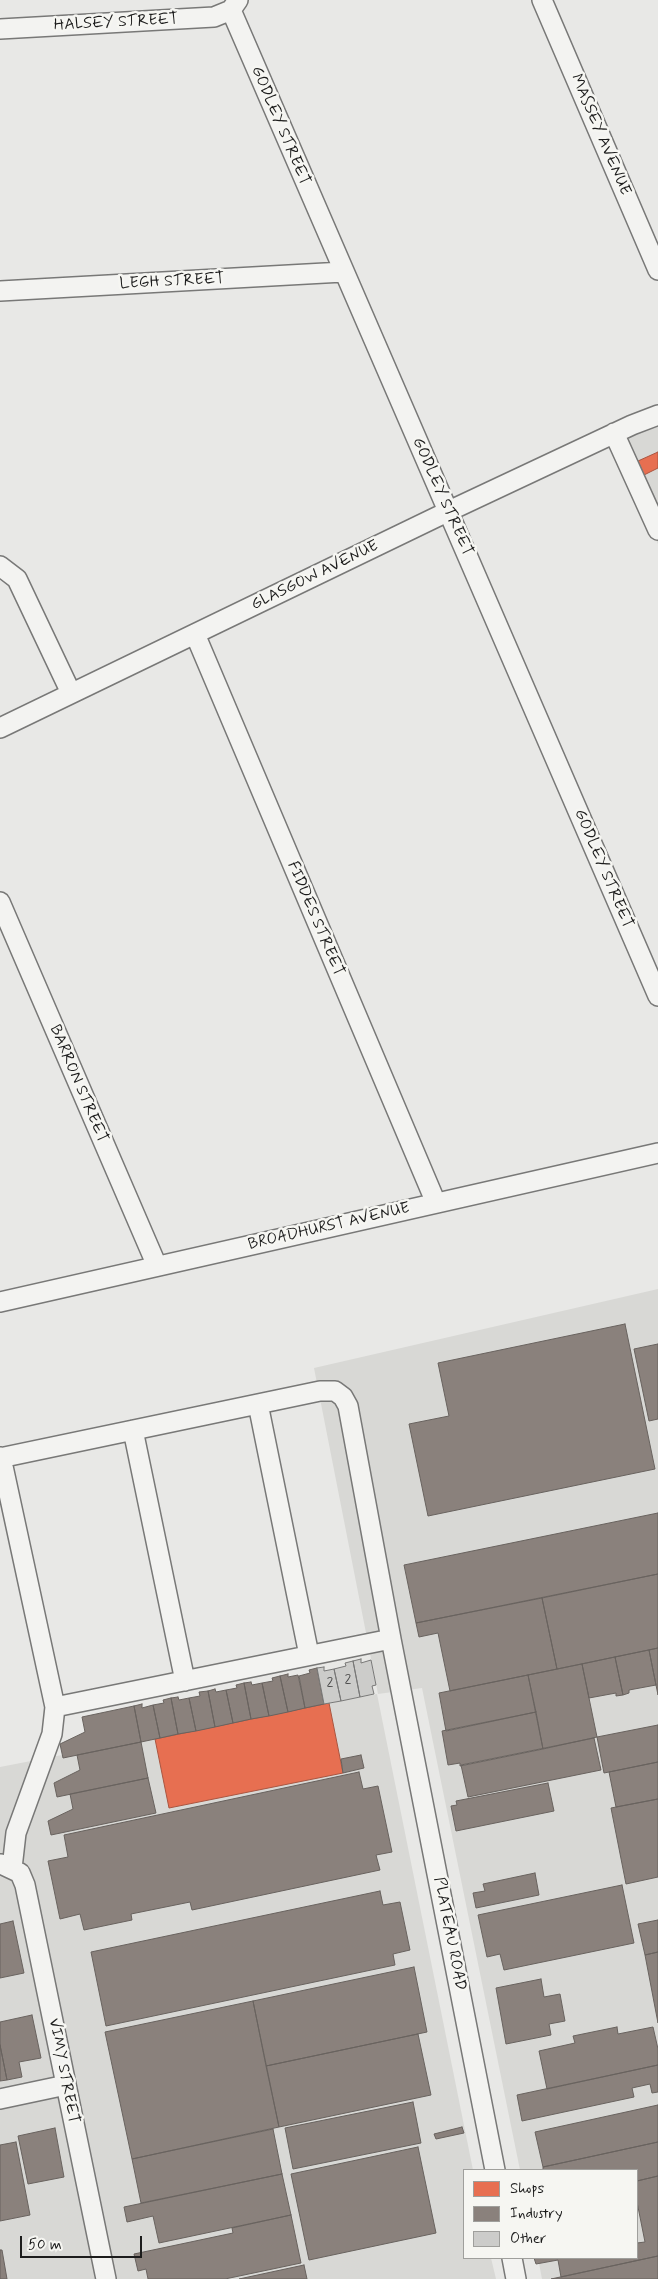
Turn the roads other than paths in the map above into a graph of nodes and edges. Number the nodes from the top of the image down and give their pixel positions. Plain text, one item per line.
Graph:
1 (542, 0) edge
2 (234, 5) edge
3 (0, 29) edge
4 (658, 270) edge
5 (344, 272) junction
6 (0, 291) edge
7 (658, 408) edge
8 (658, 415) edge
9 (632, 425) junction
10 (614, 434) junction
11 (448, 511) junction
12 (658, 530) edge
13 (0, 566) edge
14 (195, 634) junction
15 (71, 693) junction
16 (0, 728) edge
17 (0, 902) edge
18 (658, 996) edge
19 (658, 1153) edge
20 (436, 1203) junction
21 (157, 1266) junction
22 (0, 1302) edge
23 (258, 1404) junction
24 (133, 1430) junction
25 (1, 1458) edge
26 (390, 1638) junction
27 (309, 1655) junction
28 (185, 1681) junction
29 (56, 1707) junction
30 (6, 1866) edge
31 (66, 2086) junction
32 (0, 2099) edge
33 (495, 2169) edge
34 (512, 2259) edge
35 (106, 2279) edge
36 (516, 2279) edge

1 - 4 street, MASSEY AVENUE
2 - 3 street, HALSEY STREET
2 - 5 street, GODLEY STREET
5 - 6 street, LEGH STREET
5 - 11 street, GODLEY STREET
7 - 9 street, GLASGOW AVENUE
8 - 9 street, GLASGOW AVENUE
9 - 10 street, GLASGOW AVENUE
10 - 11 street, GLASGOW AVENUE
10 - 12 street
11 - 14 street, GLASGOW AVENUE
11 - 18 street, GODLEY STREET
13 - 15 street
14 - 15 street, GLASGOW AVENUE
14 - 20 street, FIDDES STREET
15 - 16 street, GLASGOW AVENUE
17 - 21 street, BARRON STREET
19 - 20 street, BROADHURST AVENUE
20 - 21 street, BROADHURST AVENUE
21 - 22 street, BROADHURST AVENUE
23 - 24 street, PLATEAU ROAD
23 - 26 street, PLATEAU ROAD
23 - 27 street
24 - 25 street, PLATEAU ROAD
24 - 28 street
25 - 29 street
26 - 27 street
26 - 33 street, PLATEAU ROAD
27 - 28 street
28 - 29 street
29 - 30 street
30 - 31 street, VIMY STREET
31 - 32 street
31 - 35 street, VIMY STREET
34 - 36 street

